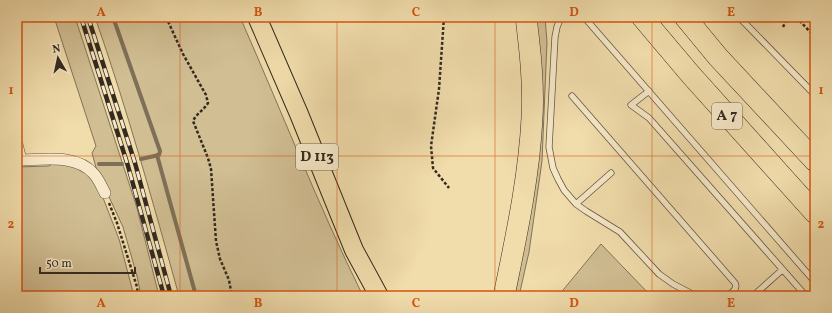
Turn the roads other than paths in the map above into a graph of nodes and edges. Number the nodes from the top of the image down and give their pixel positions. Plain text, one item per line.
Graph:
1 (257, 17) edge
2 (526, 17) edge
3 (561, 17) edge
4 (584, 17) edge
5 (642, 17) edge
6 (685, 17) edge
7 (739, 17) edge
8 (649, 91) junction
9 (815, 94) edge
10 (572, 96) dead end
11 (17, 144) edge
12 (19, 160) edge
13 (815, 161) edge
14 (611, 173) dead end
15 (105, 194) road end
16 (576, 204) junction
17 (815, 213) edge
18 (782, 270) junction
19 (815, 282) edge
20 (379, 296) edge
21 (504, 296) edge
22 (696, 296) edge
23 (728, 296) edge
24 (753, 296) edge
25 (806, 296) edge

1 - 20 main road, D 113
2 - 21 highway
3 - 16 lane
4 - 8 lane
5 - 17 highway, A 7
6 - 13 highway, A 7
7 - 9 lane
8 - 18 lane
8 - 19 lane
10 - 23 lane
11 - 12 street
12 - 15 street
14 - 16 lane
16 - 22 lane
18 - 24 lane
18 - 25 lane

